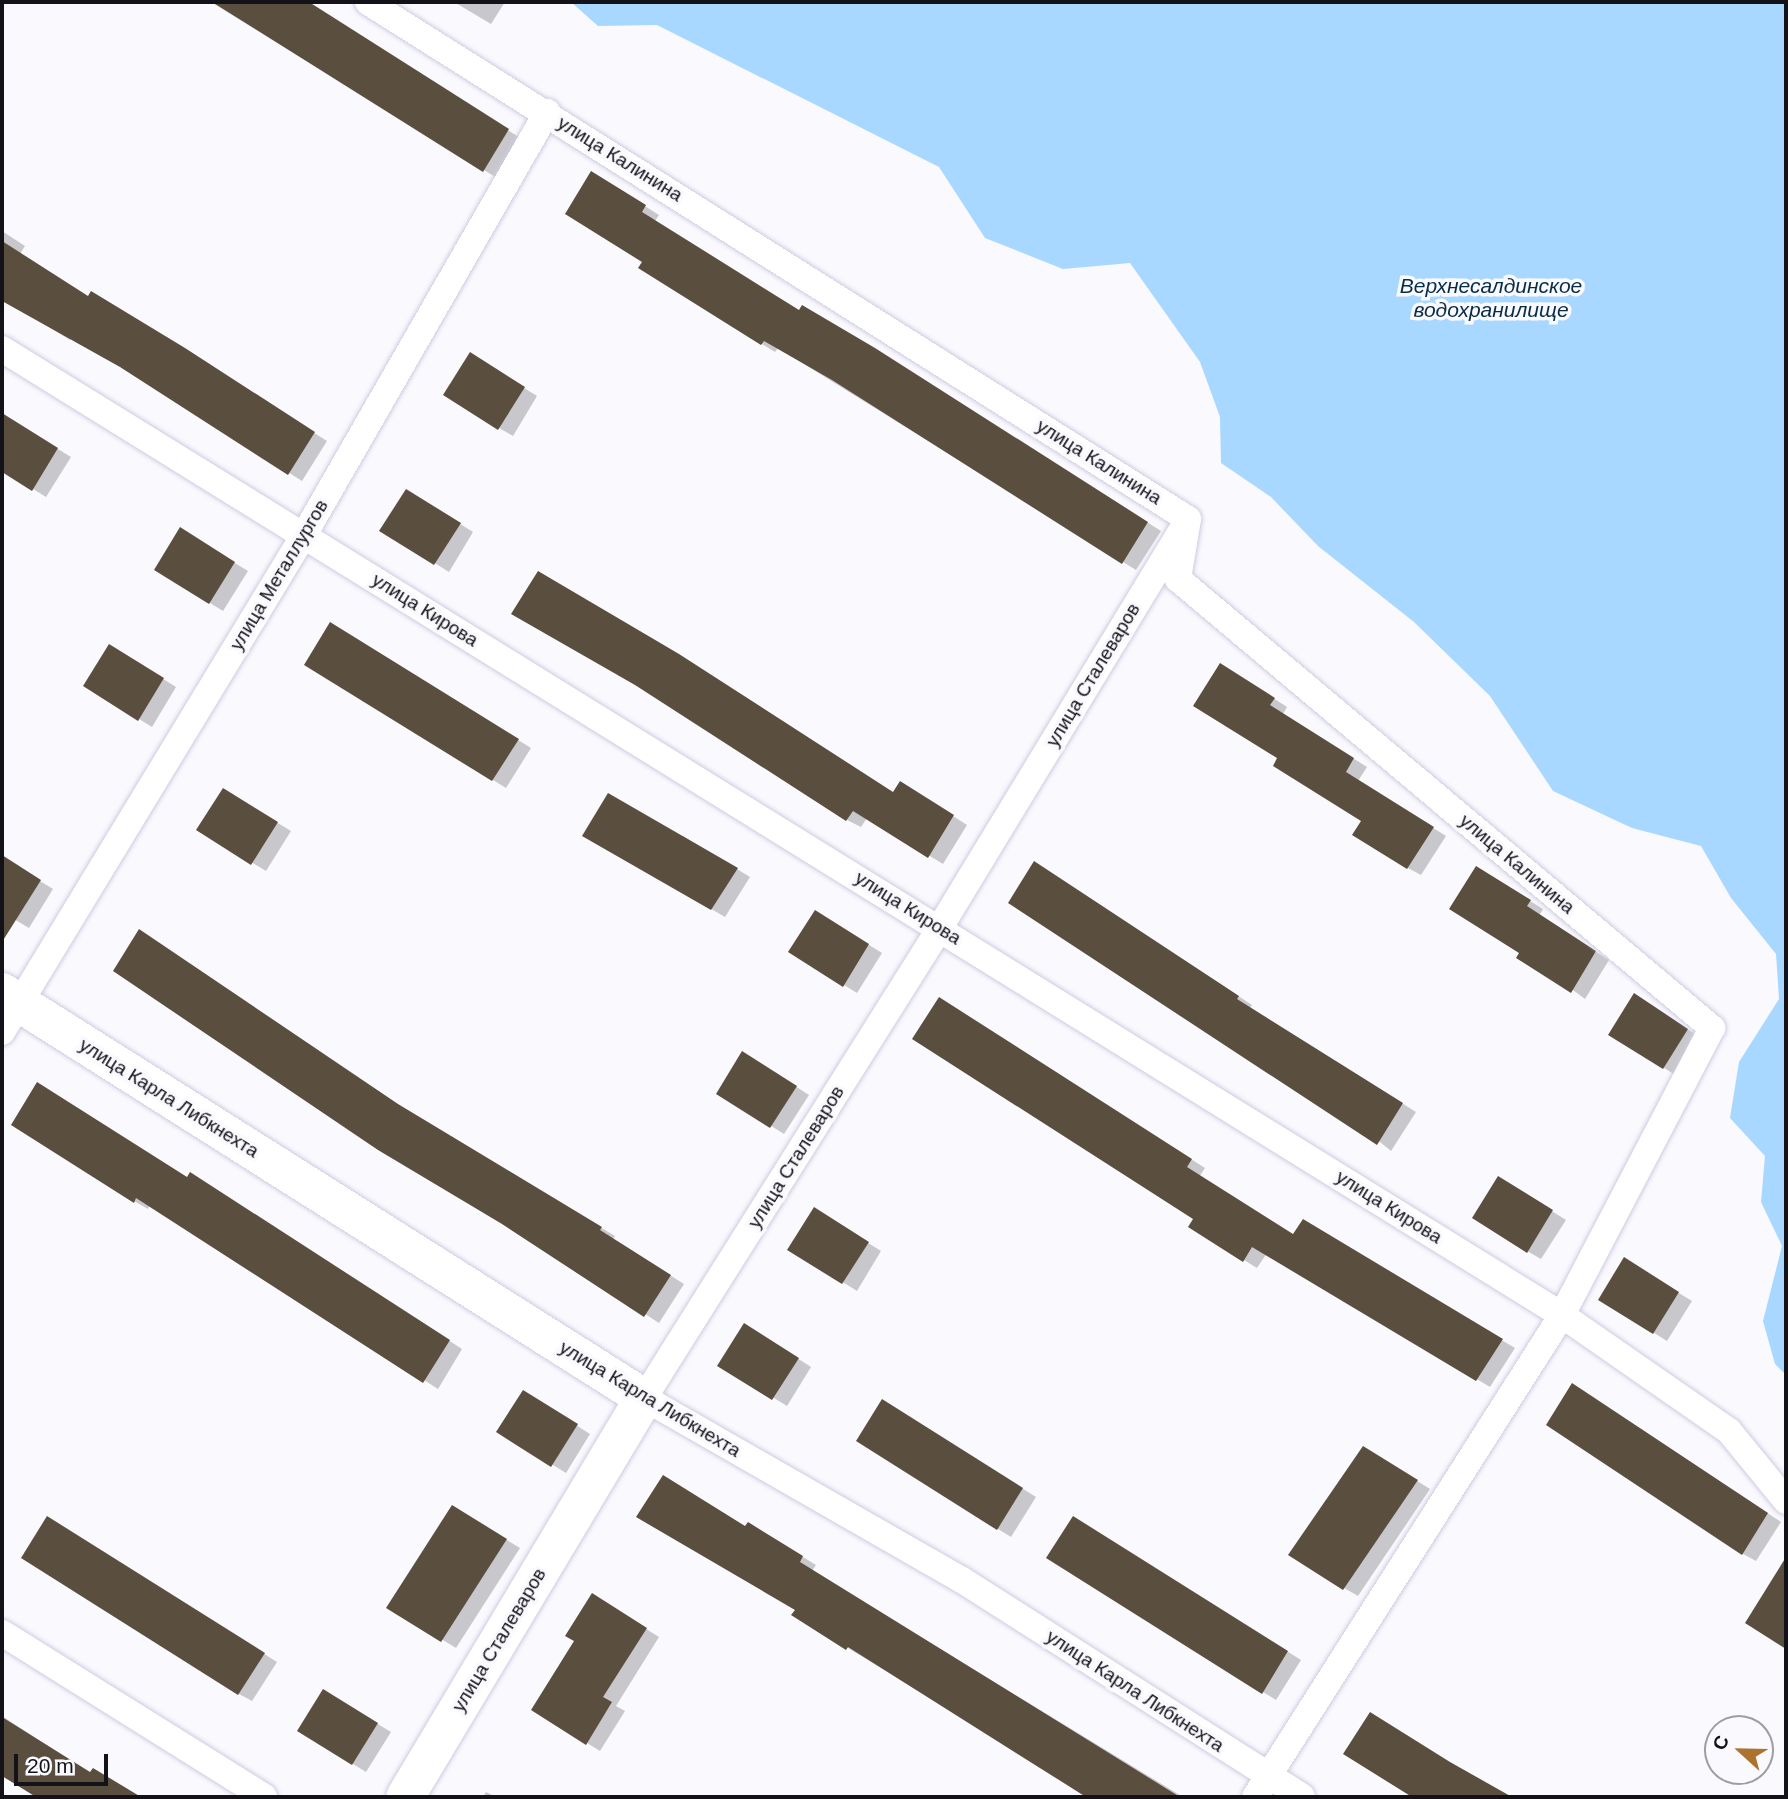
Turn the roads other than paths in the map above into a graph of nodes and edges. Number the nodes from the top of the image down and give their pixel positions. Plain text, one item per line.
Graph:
1 (368, 2) edge
2 (547, 112) junction
3 (2, 349) edge
4 (1188, 519) junction
5 (304, 535) junction
6 (940, 928) junction
7 (7, 1009) edge
8 (1562, 1315) junction
9 (644, 1398) junction
10 (1786, 1501) edge
11 (2, 1633) edge
12 (1262, 1787) edge
13 (264, 1797) edge
14 (405, 1797) edge
15 (1302, 1797) edge

1 - 2 street, улица Калинина
2 - 4 street, улица Калинина
2 - 5 street, улица Металлургов
3 - 5 street, улица Кирова
4 - 6 street, улица Сталеваров
4 - 8 street, улица Калинина
5 - 6 street, улица Кирова
5 - 7 street, улица Металлургов
6 - 8 street, улица Кирова
6 - 9 street, улица Сталеваров
7 - 9 main road, улица Карла Либкнехта
8 - 10 street, улица Кирова
8 - 12 street
9 - 12 street, улица Карла Либкнехта
9 - 14 main road, улица Сталеваров
11 - 13 street
12 - 15 street, улица Карла Либкнехта

